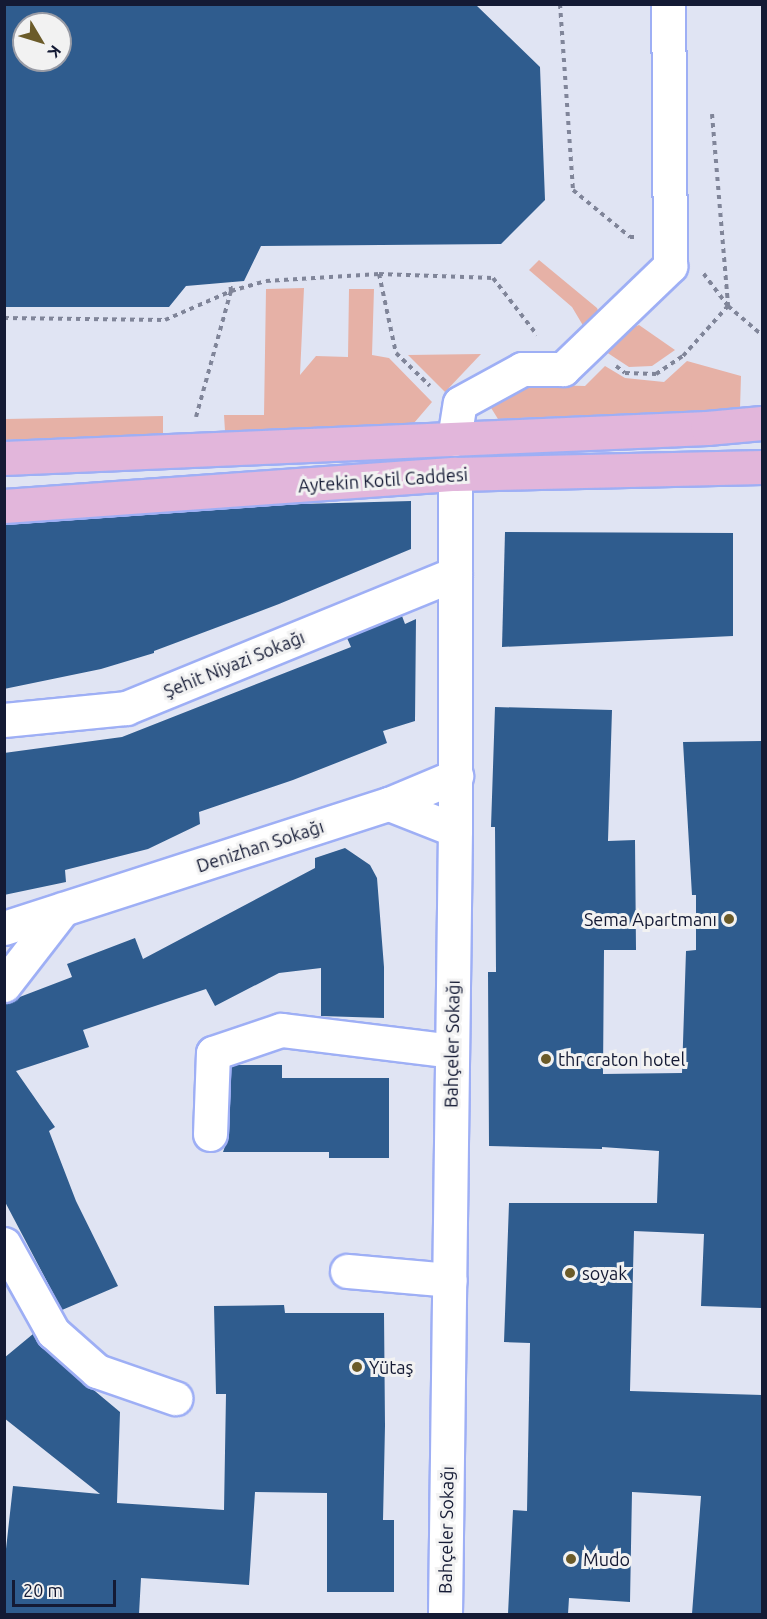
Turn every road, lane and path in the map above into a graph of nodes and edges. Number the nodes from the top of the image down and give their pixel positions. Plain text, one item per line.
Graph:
1 (560, 4) edge
2 (668, 4) edge
3 (712, 114) dead end
4 (630, 237) dead end
5 (379, 274) junction
6 (230, 282) dead end
7 (231, 291) junction
8 (4, 318) edge
9 (762, 336) edge
10 (683, 356) dead end
11 (607, 359) dead end
12 (563, 369) junction
13 (196, 417) dead end
14 (762, 423) edge
15 (456, 426) junction
16 (4, 458) edge
17 (762, 467) edge
18 (455, 474) junction
19 (4, 506) edge
20 (455, 574) junction
21 (4, 720) edge
22 (456, 776) junction
23 (390, 804) junction
24 (455, 830) junction
25 (63, 909) junction
26 (4, 928) edge
27 (4, 985) edge
28 (452, 1051) junction
29 (210, 1134) dead end
30 (4, 1244) edge
31 (347, 1271) dead end
32 (450, 1280) junction
33 (176, 1398) dead end
34 (445, 1614) edge

1 - 4 path
2 - 12 street
3 - 9 path
5 - 7 path
5 - 12 path
5 - 15 path
6 - 7 path
7 - 8 path
7 - 13 path
10 - 11 path
12 - 15 street
14 - 15 main road, Aytekin Kotil Caddesi
15 - 16 main road, Aytekin Kotil Caddesi
17 - 18 main road, Aytekin Kotil Caddesi
18 - 19 main road, Aytekin Kotil Caddesi
18 - 20 street, Bahçeler Sokağı
20 - 21 street, Şehit Niyazi Sokağı
20 - 22 street, Bahçeler Sokağı
22 - 23 street, Denizhan Sokağı
22 - 24 street, Bahçeler Sokağı
23 - 24 street
23 - 25 street, Denizhan Sokağı
24 - 28 street, Bahçeler Sokağı
25 - 26 street, Denizhan Sokağı
25 - 27 street
28 - 29 street
28 - 32 street, Bahçeler Sokağı
30 - 33 street
31 - 32 street
32 - 34 street, Bahçeler Sokağı

